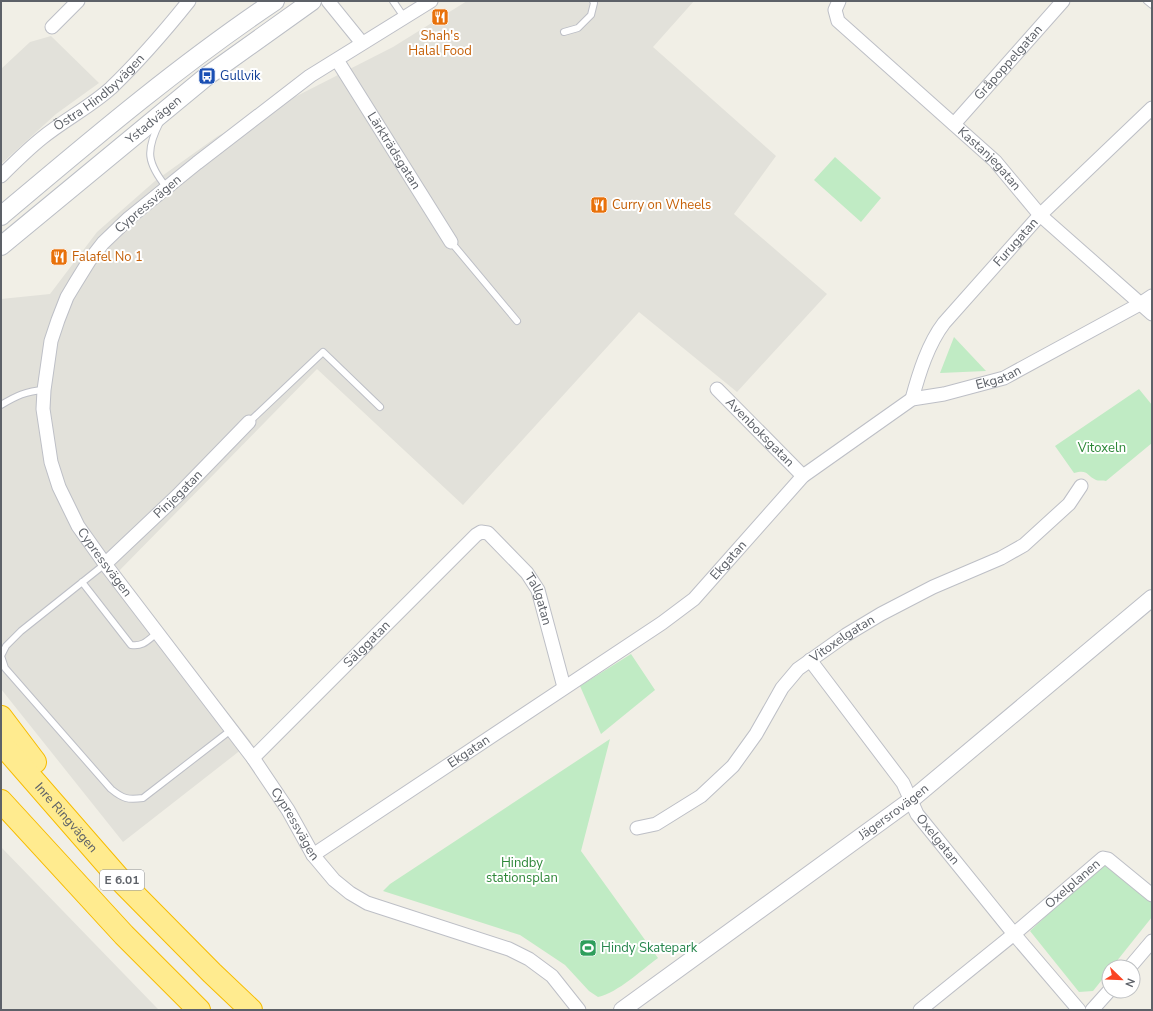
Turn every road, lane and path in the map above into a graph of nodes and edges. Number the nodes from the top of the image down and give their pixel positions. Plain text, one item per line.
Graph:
1 (78, 1) edge
2 (189, 1) edge
3 (275, 1) edge
4 (312, 1) edge
5 (328, 1) edge
6 (394, 1) edge
7 (431, 1) edge
8 (593, 1) edge
9 (839, 1) edge
10 (1063, 1) edge
11 (1147, 1) edge
12 (1152, 5) edge
13 (404, 18) junction
14 (52, 27) dead end
15 (564, 32) dead end
16 (362, 43) junction
17 (337, 60) junction
18 (168, 108) junction
19 (1152, 108) edge
20 (954, 124) junction
21 (1, 176) edge
22 (167, 188) junction
23 (1040, 215) junction
24 (1, 216) edge
25 (451, 242) joint
26 (1, 246) edge
27 (1152, 296) edge
28 (1140, 304) junction
29 (1152, 314) edge
30 (517, 321) dead end
31 (717, 389) dead end
32 (44, 390) junction
33 (912, 399) junction
34 (1, 405) edge
35 (380, 407) dead end
36 (249, 422) joint
37 (803, 476) junction
38 (1081, 486) dead end
39 (481, 532) joint
40 (105, 564) junction
41 (82, 582) junction
42 (1152, 598) edge
43 (157, 633) junction
44 (810, 660) junction
45 (564, 687) junction
46 (1, 716) edge
47 (231, 730) junction
48 (1, 743) edge
49 (253, 758) junction
50 (911, 800) junction
51 (1, 801) edge
52 (1, 818) edge
53 (637, 828) dead end
54 (314, 855) junction
55 (124, 884) junction
56 (1152, 895) edge
57 (1014, 934) junction
58 (124, 935) junction
59 (1152, 941) edge
60 (1137, 959) edge
61 (1102, 999) edge
62 (199, 1010) edge
63 (251, 1010) edge
64 (579, 1010) edge
65 (622, 1010) edge
66 (920, 1010) edge
67 (1079, 1010) edge
68 (1092, 1010) edge

1 - 14 street
2 - 21 street, Östra Hindbyvägen
3 - 24 main road, Ystadvägen
4 - 18 main road, Ystadvägen
5 - 16 street
6 - 13 lane
7 - 13 street, Cypressvägen
8 - 15 lane
9 - 20 street, Kastanjegatan
10 - 20 street, Gråpoppelgatan
11 - 12 lane
13 - 16 street, Cypressvägen
16 - 17 street, Cypressvägen
17 - 22 street, Cypressvägen
17 - 25 street, Lärkträdsgatan
18 - 22 lane
18 - 26 main road, Ystadvägen
19 - 23 street, Furugatan
20 - 23 street, Kastanjegatan
22 - 32 street, Cypressvägen
23 - 28 street, Kastanjegatan
23 - 33 street, Furugatan
25 - 30 lane
27 - 28 street, Ekgatan
28 - 29 street, Kastanjegatan
28 - 33 street, Ekgatan
31 - 37 street, Avenboksgatan
32 - 34 lane
32 - 40 street, Cypressvägen
33 - 37 street, Ekgatan
35 - 36 lane
36 - 40 street, Pinjegatan
37 - 45 street, Ekgatan
38 - 44 street, Vitoxelgatan
39 - 45 street, Tallgatan
39 - 49 street, Sälggatan
40 - 41 lane
40 - 43 street, Cypressvägen
41 - 43 lane
41 - 47 lane
42 - 50 street, Jägersrovägen
43 - 47 street, Cypressvägen
44 - 50 street, Oxelgatan
44 - 53 street, Vitoxelgatan
45 - 54 street, Ekgatan
46 - 55 highway
47 - 49 street, Cypressvägen
48 - 55 highway, Inre Ringvägen / E 6.01
49 - 54 street, Cypressvägen
50 - 57 street, Oxelgatan
50 - 65 street, Jägersrovägen
51 - 58 highway, E 6.01
52 - 58 highway
54 - 64 street, Cypressvägen
55 - 63 highway, Inre Ringvägen / E 6.01
56 - 57 street, Oxelplanen
57 - 66 street
57 - 67 street, Oxelgatan
58 - 62 highway, E 6.01
59 - 60 street
61 - 68 street

